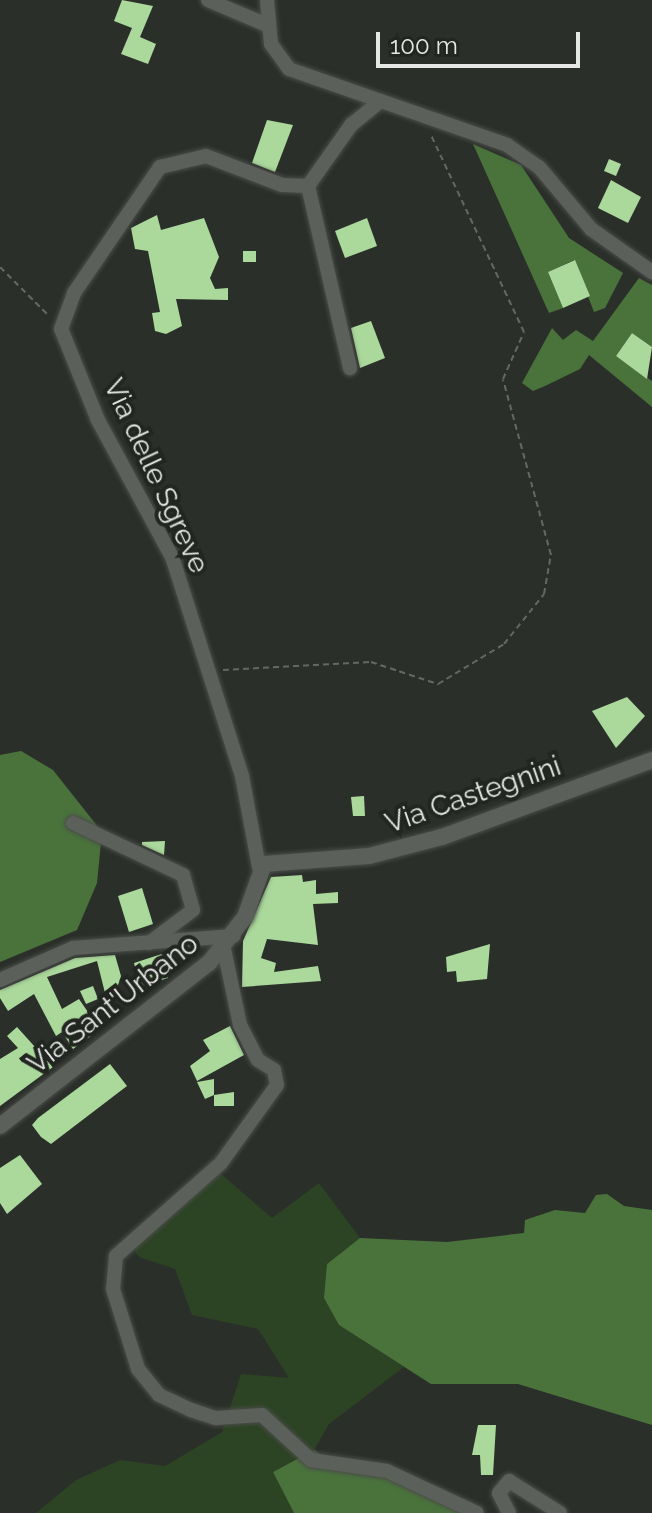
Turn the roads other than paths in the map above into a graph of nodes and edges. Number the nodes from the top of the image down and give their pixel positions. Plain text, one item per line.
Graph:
1 (208, 0) edge
2 (267, 0) edge
3 (267, 25) junction
4 (376, 105) junction
5 (308, 186) junction
6 (652, 272) edge
7 (350, 368) dead end
8 (652, 760) edge
9 (73, 823) dead end
10 (259, 867) junction
11 (229, 942) junction
12 (145, 946) junction
13 (0, 980) edge
14 (0, 1126) edge
15 (477, 1513) edge
16 (509, 1513) edge
17 (560, 1513) edge

1 - 3 street
2 - 3 street
3 - 4 street
4 - 5 street
4 - 6 street
5 - 7 street
5 - 10 street, Via delle Sgreve
8 - 10 street, Via Castegnini
9 - 12 street
10 - 11 street, Via Sant'Urbano
11 - 12 street
11 - 14 street, Via Sant'Urbano
11 - 15 street
12 - 13 street
16 - 17 street

